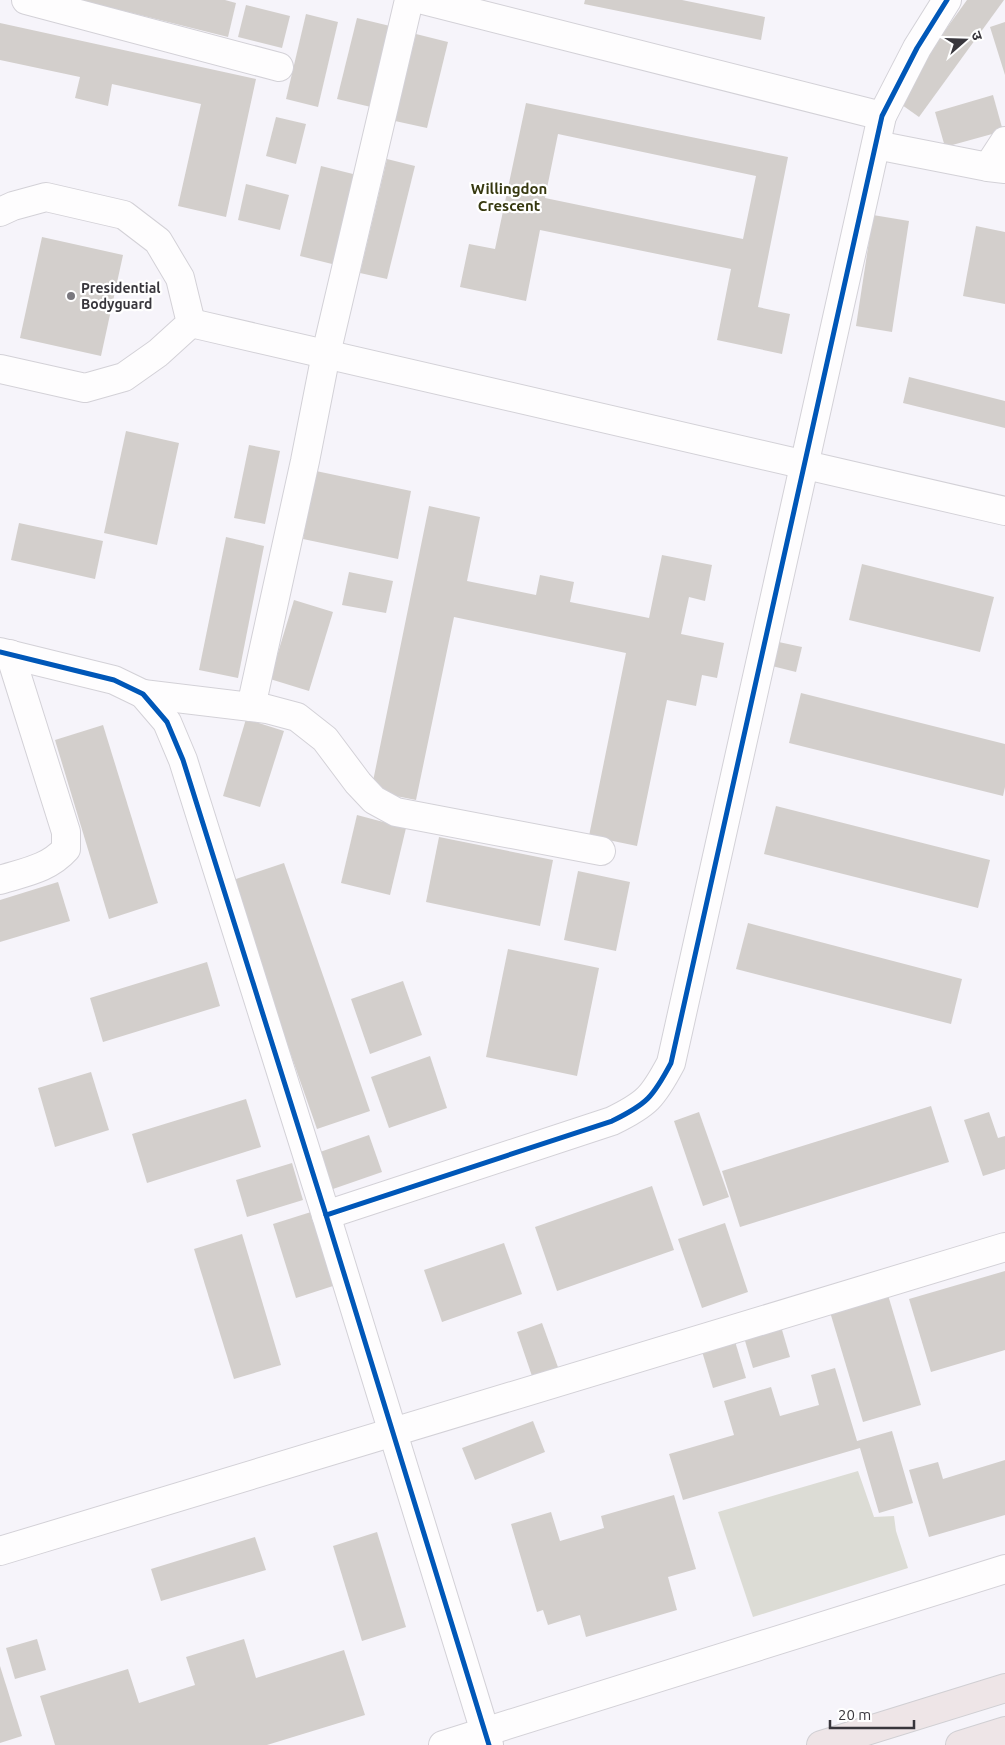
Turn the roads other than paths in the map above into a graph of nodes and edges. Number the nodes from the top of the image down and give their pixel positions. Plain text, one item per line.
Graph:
1 (26, 0) edge
2 (409, 0) edge
3 (423, 0) edge
4 (947, 0) edge
5 (503, 10) edge
6 (278, 67) dead end
7 (882, 116) junction
8 (1005, 141) edge
9 (876, 144) junction
10 (996, 168) edge
11 (0, 212) edge
12 (191, 323) junction
13 (326, 354) junction
14 (0, 369) edge
15 (804, 464) junction
16 (1005, 511) edge
17 (5, 653) edge
18 (143, 694) junction
19 (251, 707) junction
20 (600, 851) dead end
21 (0, 880) edge
22 (326, 1215) junction
23 (1005, 1246) edge
24 (392, 1432) junction
25 (0, 1551) edge
26 (1005, 1569) edge
27 (1005, 1688) edge
28 (1005, 1731) edge
29 (487, 1738) edge
30 (443, 1745) edge
31 (821, 1745) edge
32 (960, 1745) edge

1 - 6 street
2 - 13 street
3 - 5 street
4 - 7 street
5 - 7 street
7 - 9 street
8 - 10 street
9 - 10 street
9 - 15 street
11 - 12 street
12 - 13 street
12 - 14 street
13 - 15 street
13 - 19 street
15 - 16 street
15 - 22 street
17 - 18 street
17 - 21 street
18 - 19 street
18 - 22 street
19 - 20 street
22 - 24 street
23 - 24 street
24 - 25 street
24 - 29 street
26 - 29 street
27 - 31 main road
28 - 32 main road
29 - 30 street

